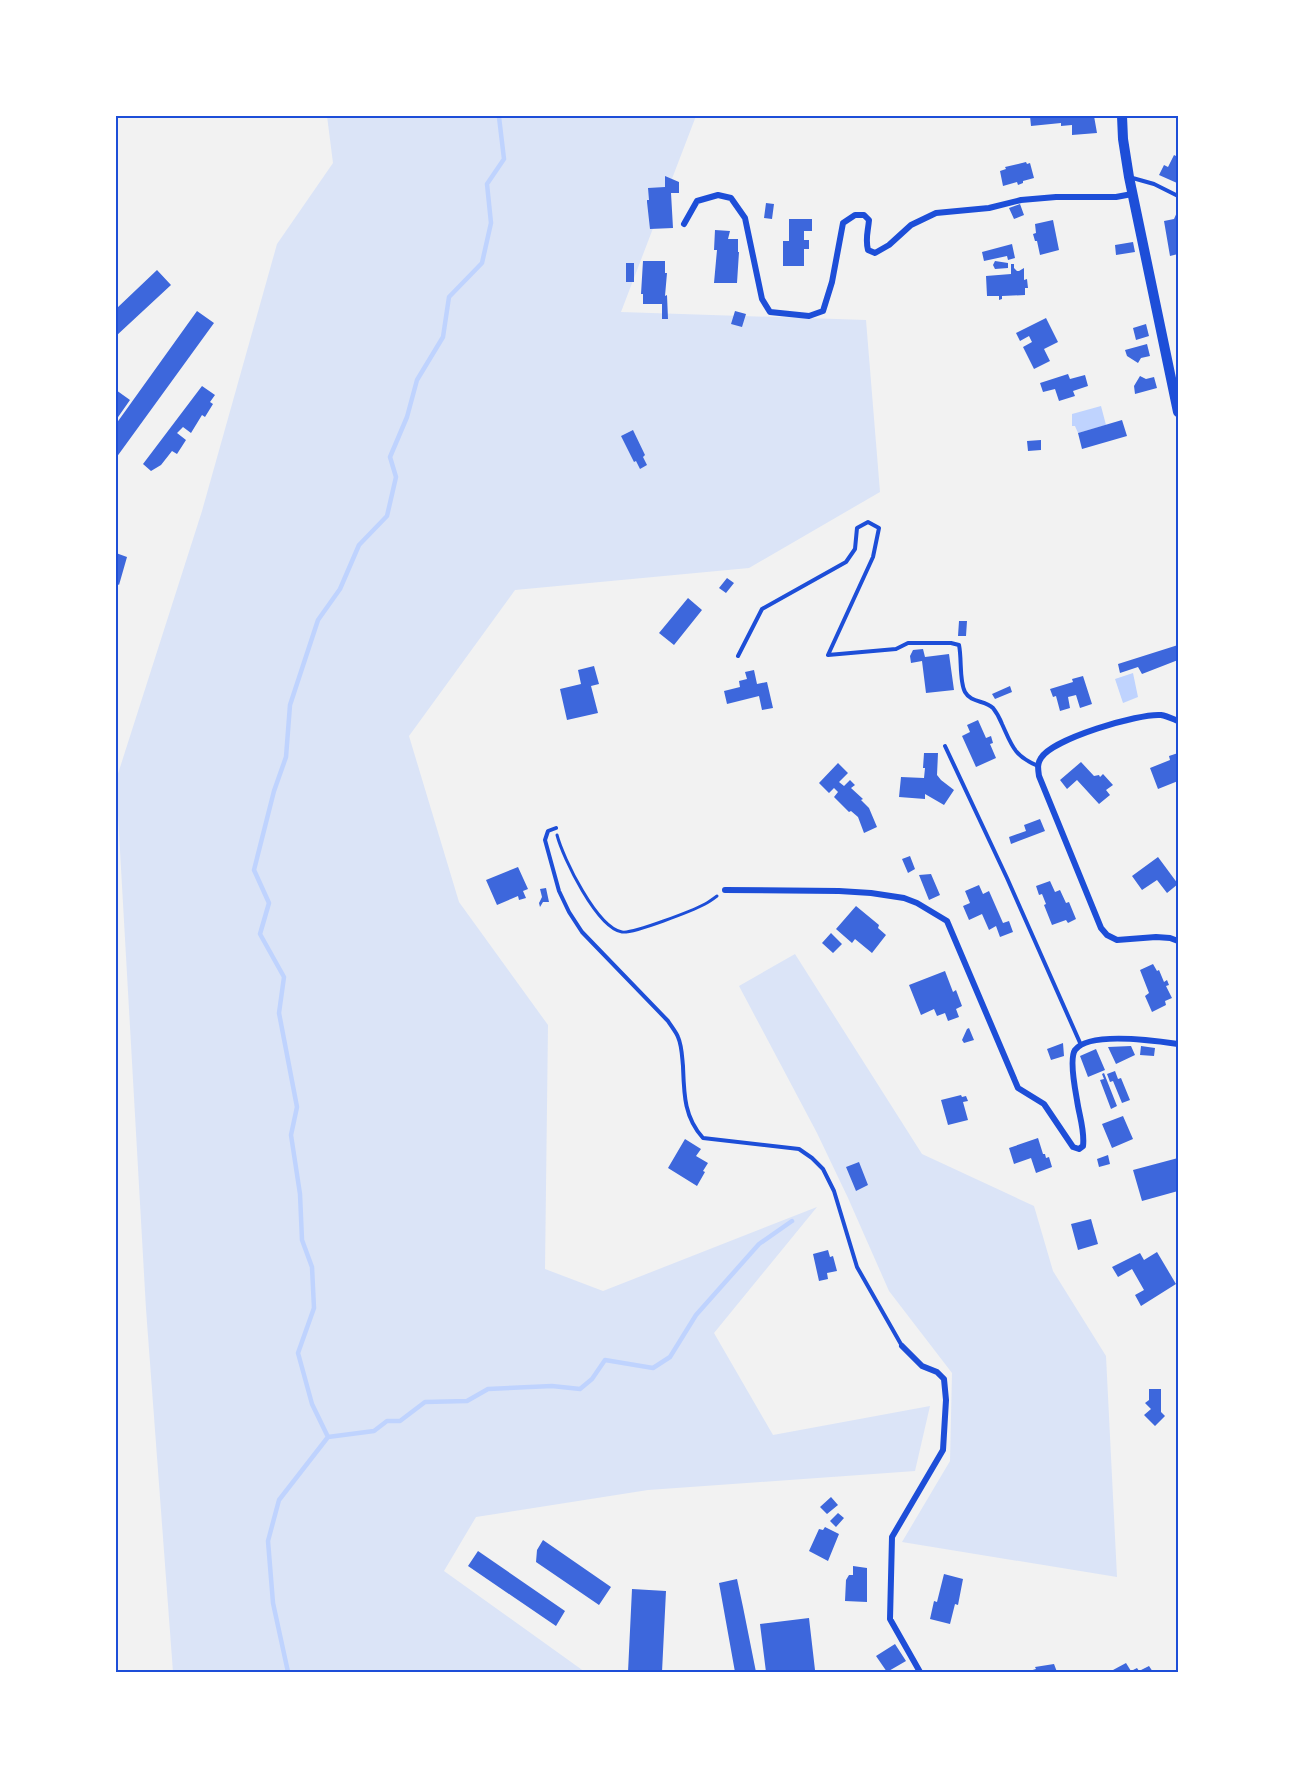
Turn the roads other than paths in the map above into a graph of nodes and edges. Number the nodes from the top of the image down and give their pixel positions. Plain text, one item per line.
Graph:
1 (1122, 116) edge
2 (1129, 177) junction
3 (1132, 194) junction
4 (1179, 196) edge
5 (684, 224) dead end
6 (1179, 412) edge
7 (738, 656) dead end
8 (1179, 721) edge
9 (945, 746) dead end
10 (1038, 766) junction
11 (556, 828) road end
12 (724, 890) road end
13 (1179, 941) edge
14 (1179, 1044) edge
15 (1081, 1045) junction
16 (902, 1346) joint
17 (920, 1672) edge

1 - 2 street
2 - 3 street
2 - 4 lane
3 - 5 street
3 - 6 street
7 - 10 lane
8 - 10 street
9 - 15 lane
10 - 13 street
11 - 16 lane
12 - 15 street
14 - 15 street
16 - 17 street

